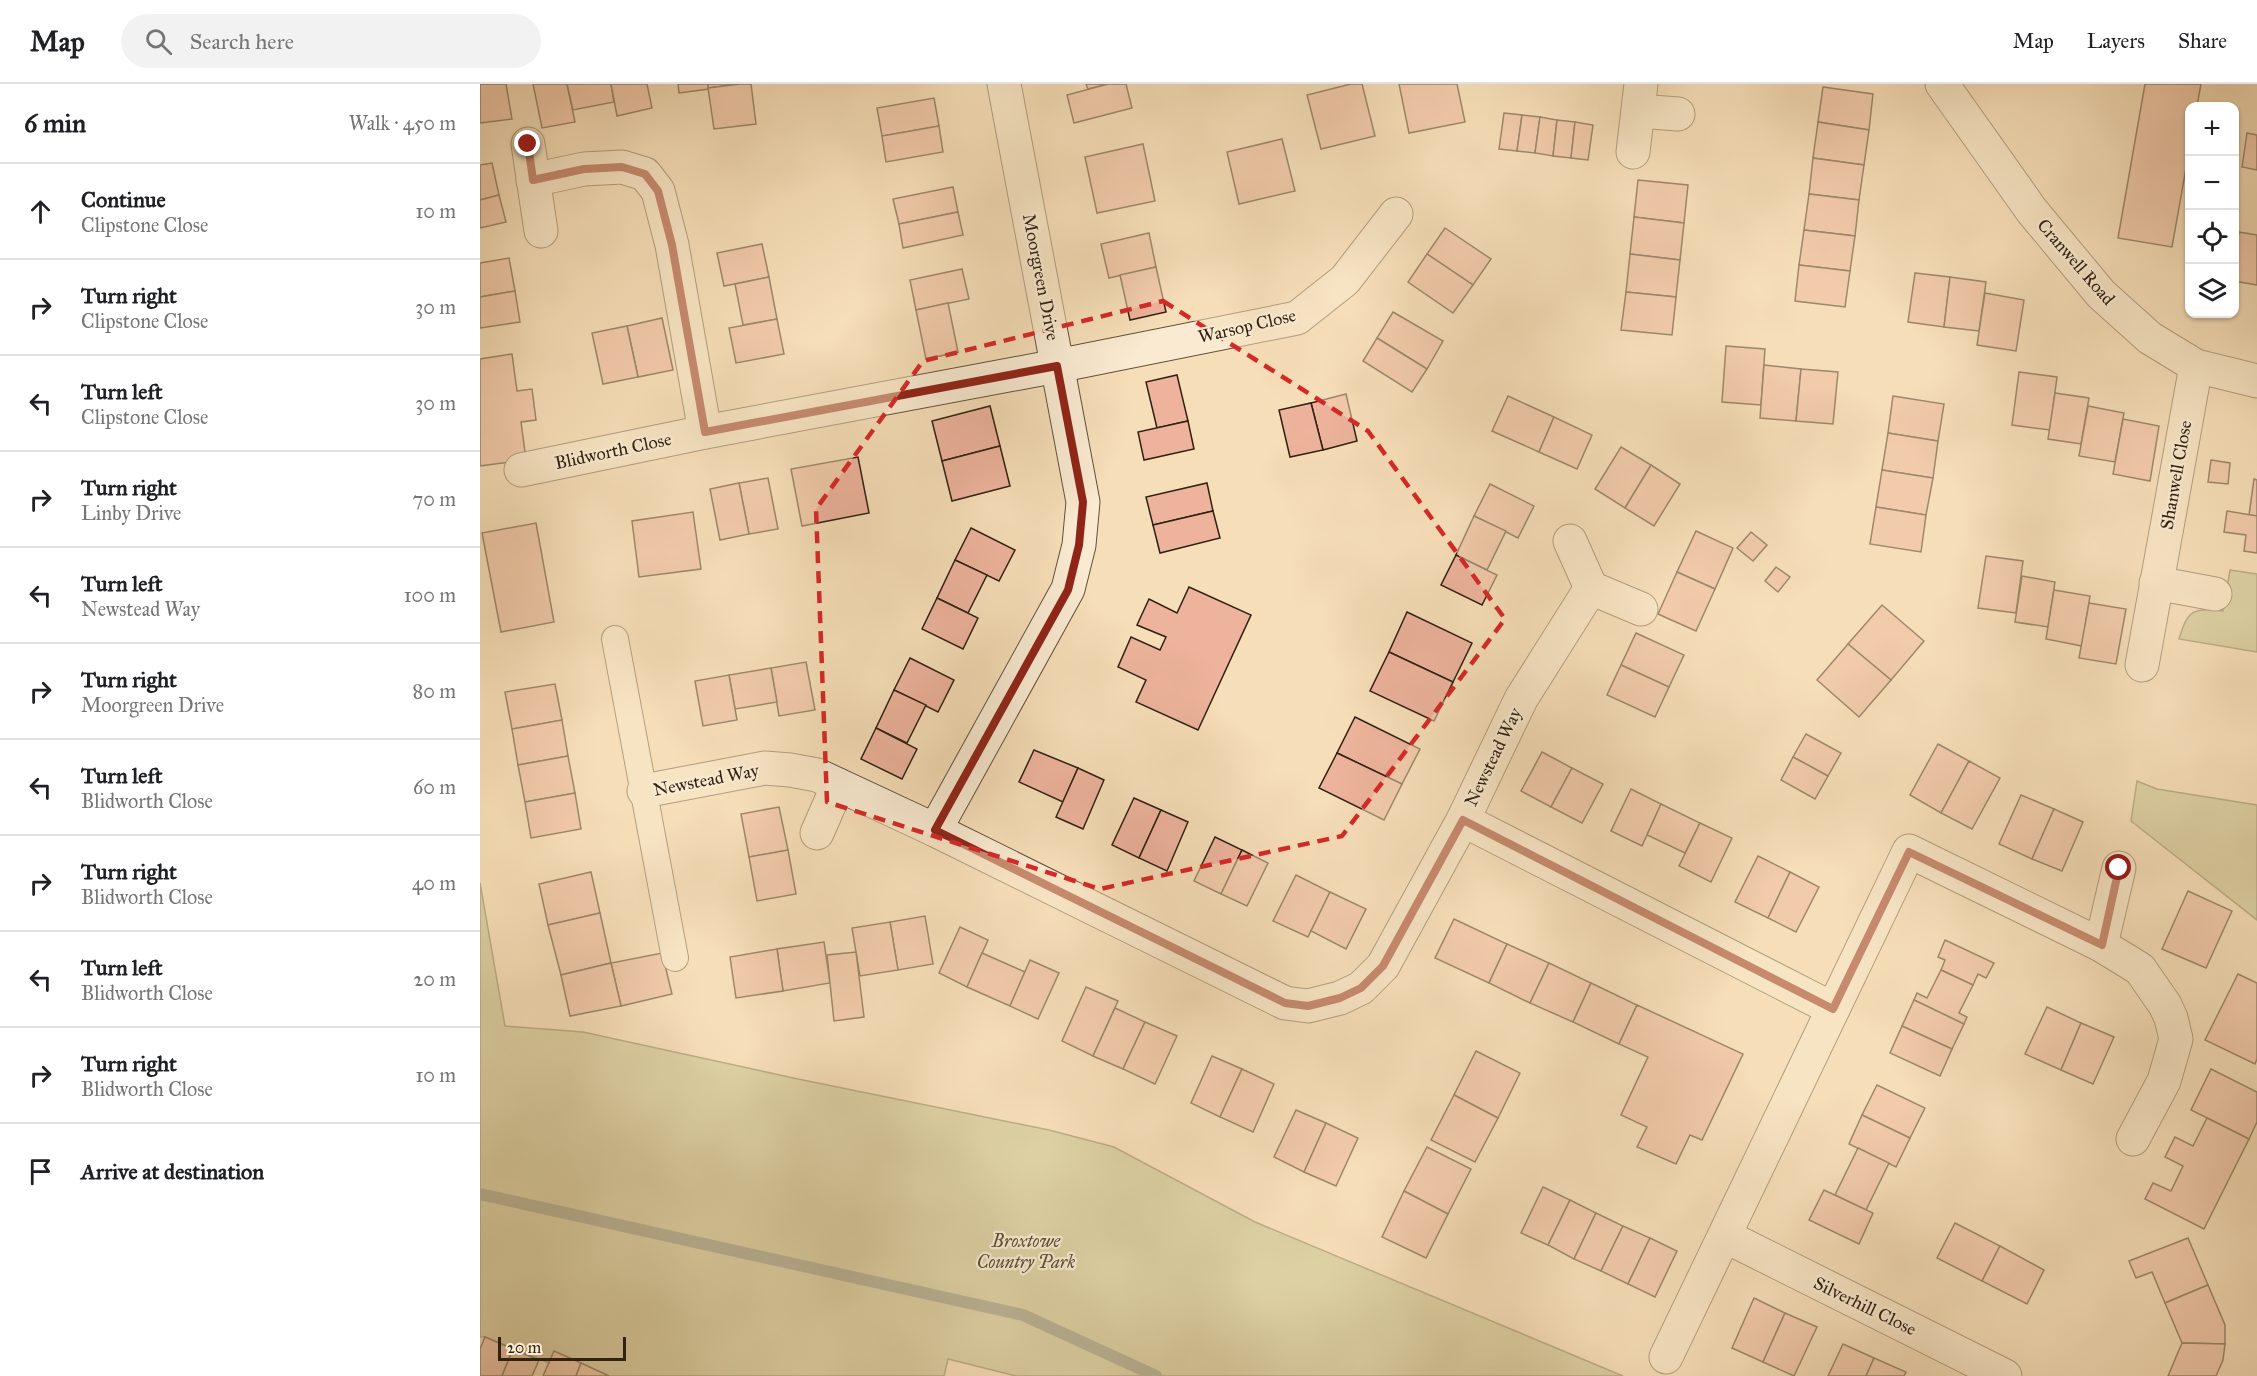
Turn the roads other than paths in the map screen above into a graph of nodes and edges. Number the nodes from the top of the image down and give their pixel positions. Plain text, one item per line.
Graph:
1 (1004, 84) edge
2 (1942, 84) edge
3 (1640, 97) edge
4 (1677, 114) dead end
5 (528, 144) dead end
6 (1633, 152) dead end
7 (533, 180) junction
8 (1396, 214) dead end
9 (541, 231) dead end
10 (1057, 366) junction
11 (2196, 366) junction
12 (2257, 381) edge
13 (705, 432) junction
14 (521, 470) dead end
15 (1570, 541) dead end
16 (2156, 583) junction
17 (1591, 588) junction
18 (2215, 594) dead end
19 (1641, 609) dead end
20 (615, 639) dead end
21 (2142, 664) dead end
22 (838, 785) junction
23 (644, 791) junction
24 (1463, 820) junction
25 (935, 830) junction
26 (817, 833) dead end
27 (2119, 868) dead end
28 (2102, 945) junction
29 (675, 958) dead end
30 (1833, 1009) junction
31 (2133, 1139) dead end
32 (1725, 1236) junction
33 (1666, 1357) dead end
34 (2005, 1376) edge

1 - 10 street, Moorgreen Drive
2 - 11 street, Cranwell Road
3 - 4 street
3 - 6 street
5 - 7 street
7 - 9 street
7 - 13 street
8 - 10 street, Warsop Close
10 - 13 street, Blidworth Close
10 - 25 street, Moorgreen Drive
11 - 12 street, Cranwell Road
11 - 16 street, Shanwell Close
13 - 14 street, Blidworth Close
15 - 17 street
16 - 18 street
16 - 21 street, Shanwell Close
17 - 19 street
17 - 24 street, Newstead Way
20 - 23 lane
22 - 23 street, Newstead Way
22 - 25 street, Newstead Way
22 - 26 street
23 - 29 lane
24 - 25 street, Newstead Way
24 - 30 street
27 - 28 street
28 - 30 street
28 - 31 street
30 - 32 street
32 - 33 street
32 - 34 street, Silverhill Close

